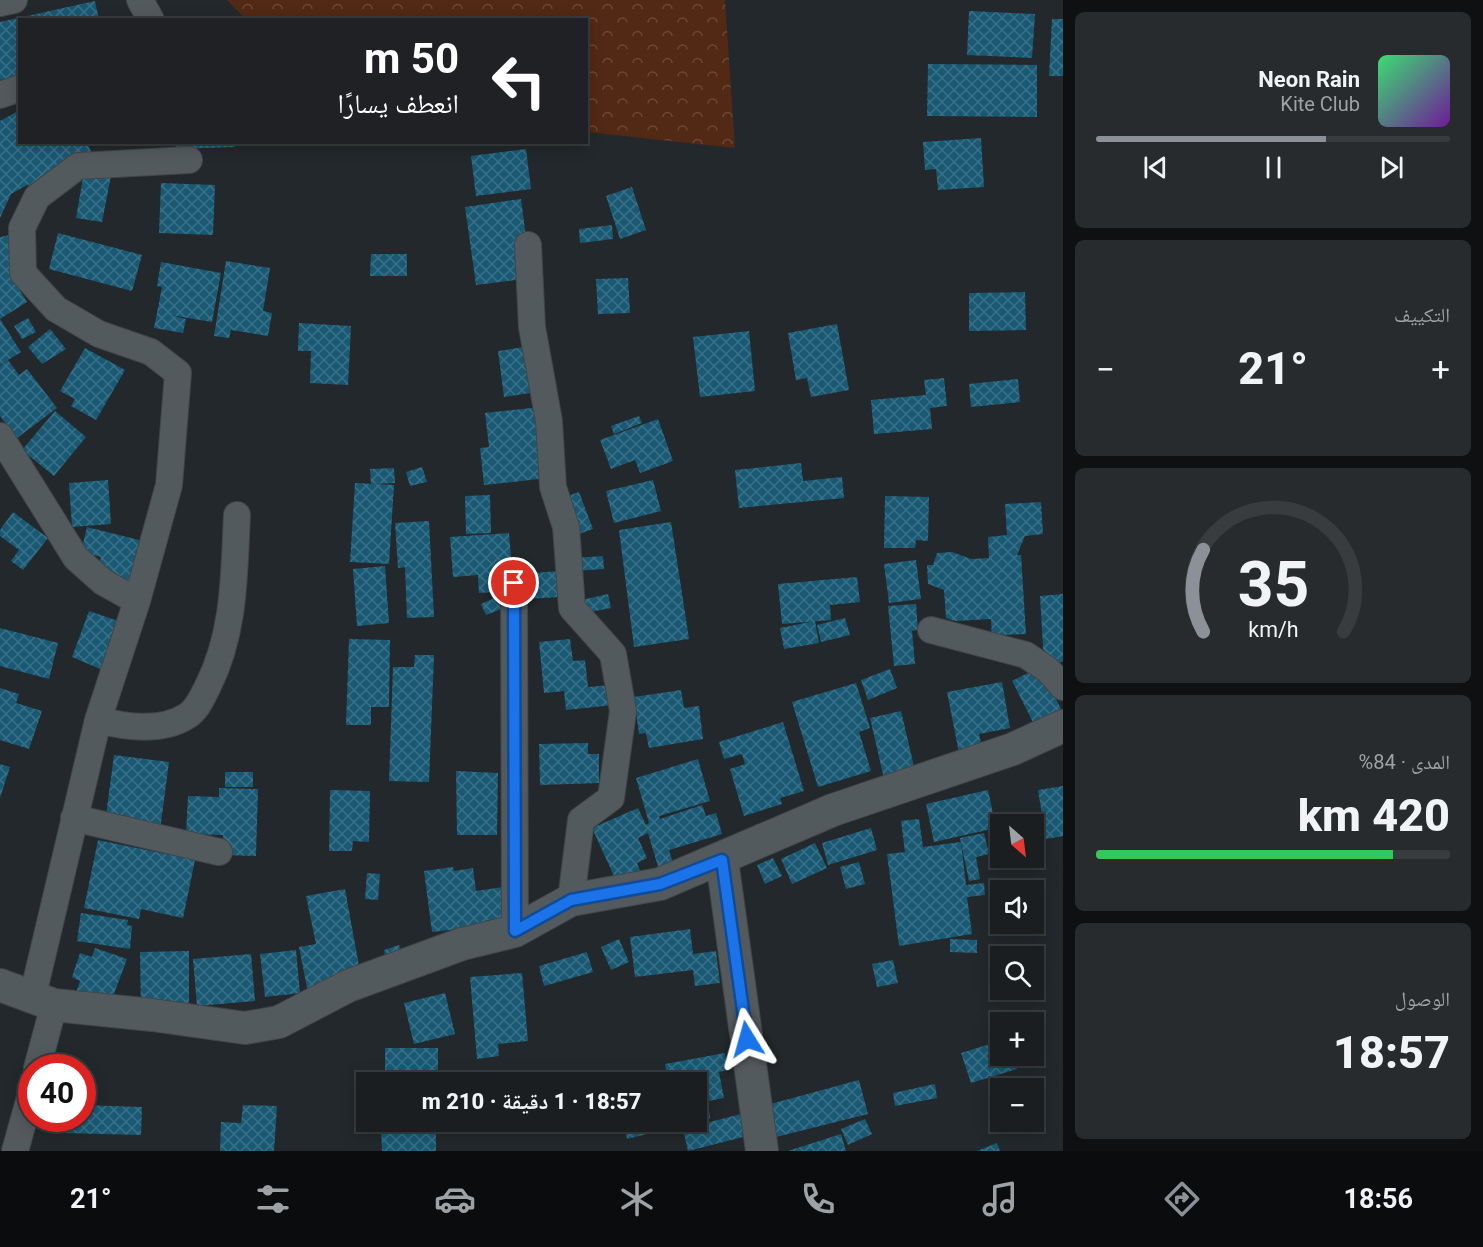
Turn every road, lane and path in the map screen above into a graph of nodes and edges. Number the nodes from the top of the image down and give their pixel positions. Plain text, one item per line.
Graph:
1 (14, 0) edge
2 (140, 0) edge
3 (0, 3) edge
4 (150, 18) edge
5 (18, 89) edge
6 (0, 95) edge
7 (189, 160) dead end
8 (528, 245) dead end
9 (0, 436) edge
10 (237, 515) dead end
11 (514, 583) dead end
12 (137, 601) junction
13 (931, 630) dead end
14 (1063, 687) edge
15 (98, 720) junction
16 (1063, 726) edge
17 (74, 818) junction
18 (219, 852) dead end
19 (722, 860) junction
20 (571, 900) junction
21 (515, 931) junction
22 (0, 985) edge
23 (43, 1002) junction
24 (38, 1054) edge
25 (20, 1132) edge
26 (15, 1151) edge
27 (762, 1151) edge

1 - 3 street
2 - 4 street
5 - 6 street
7 - 12 street
8 - 20 street
9 - 12 street
10 - 15 street
11 - 21 street
12 - 15 street
13 - 14 street
15 - 17 street
16 - 19 street
17 - 18 street
17 - 23 street
19 - 20 street
19 - 27 street
20 - 21 street
21 - 23 street
22 - 23 street
23 - 24 street
25 - 26 street

